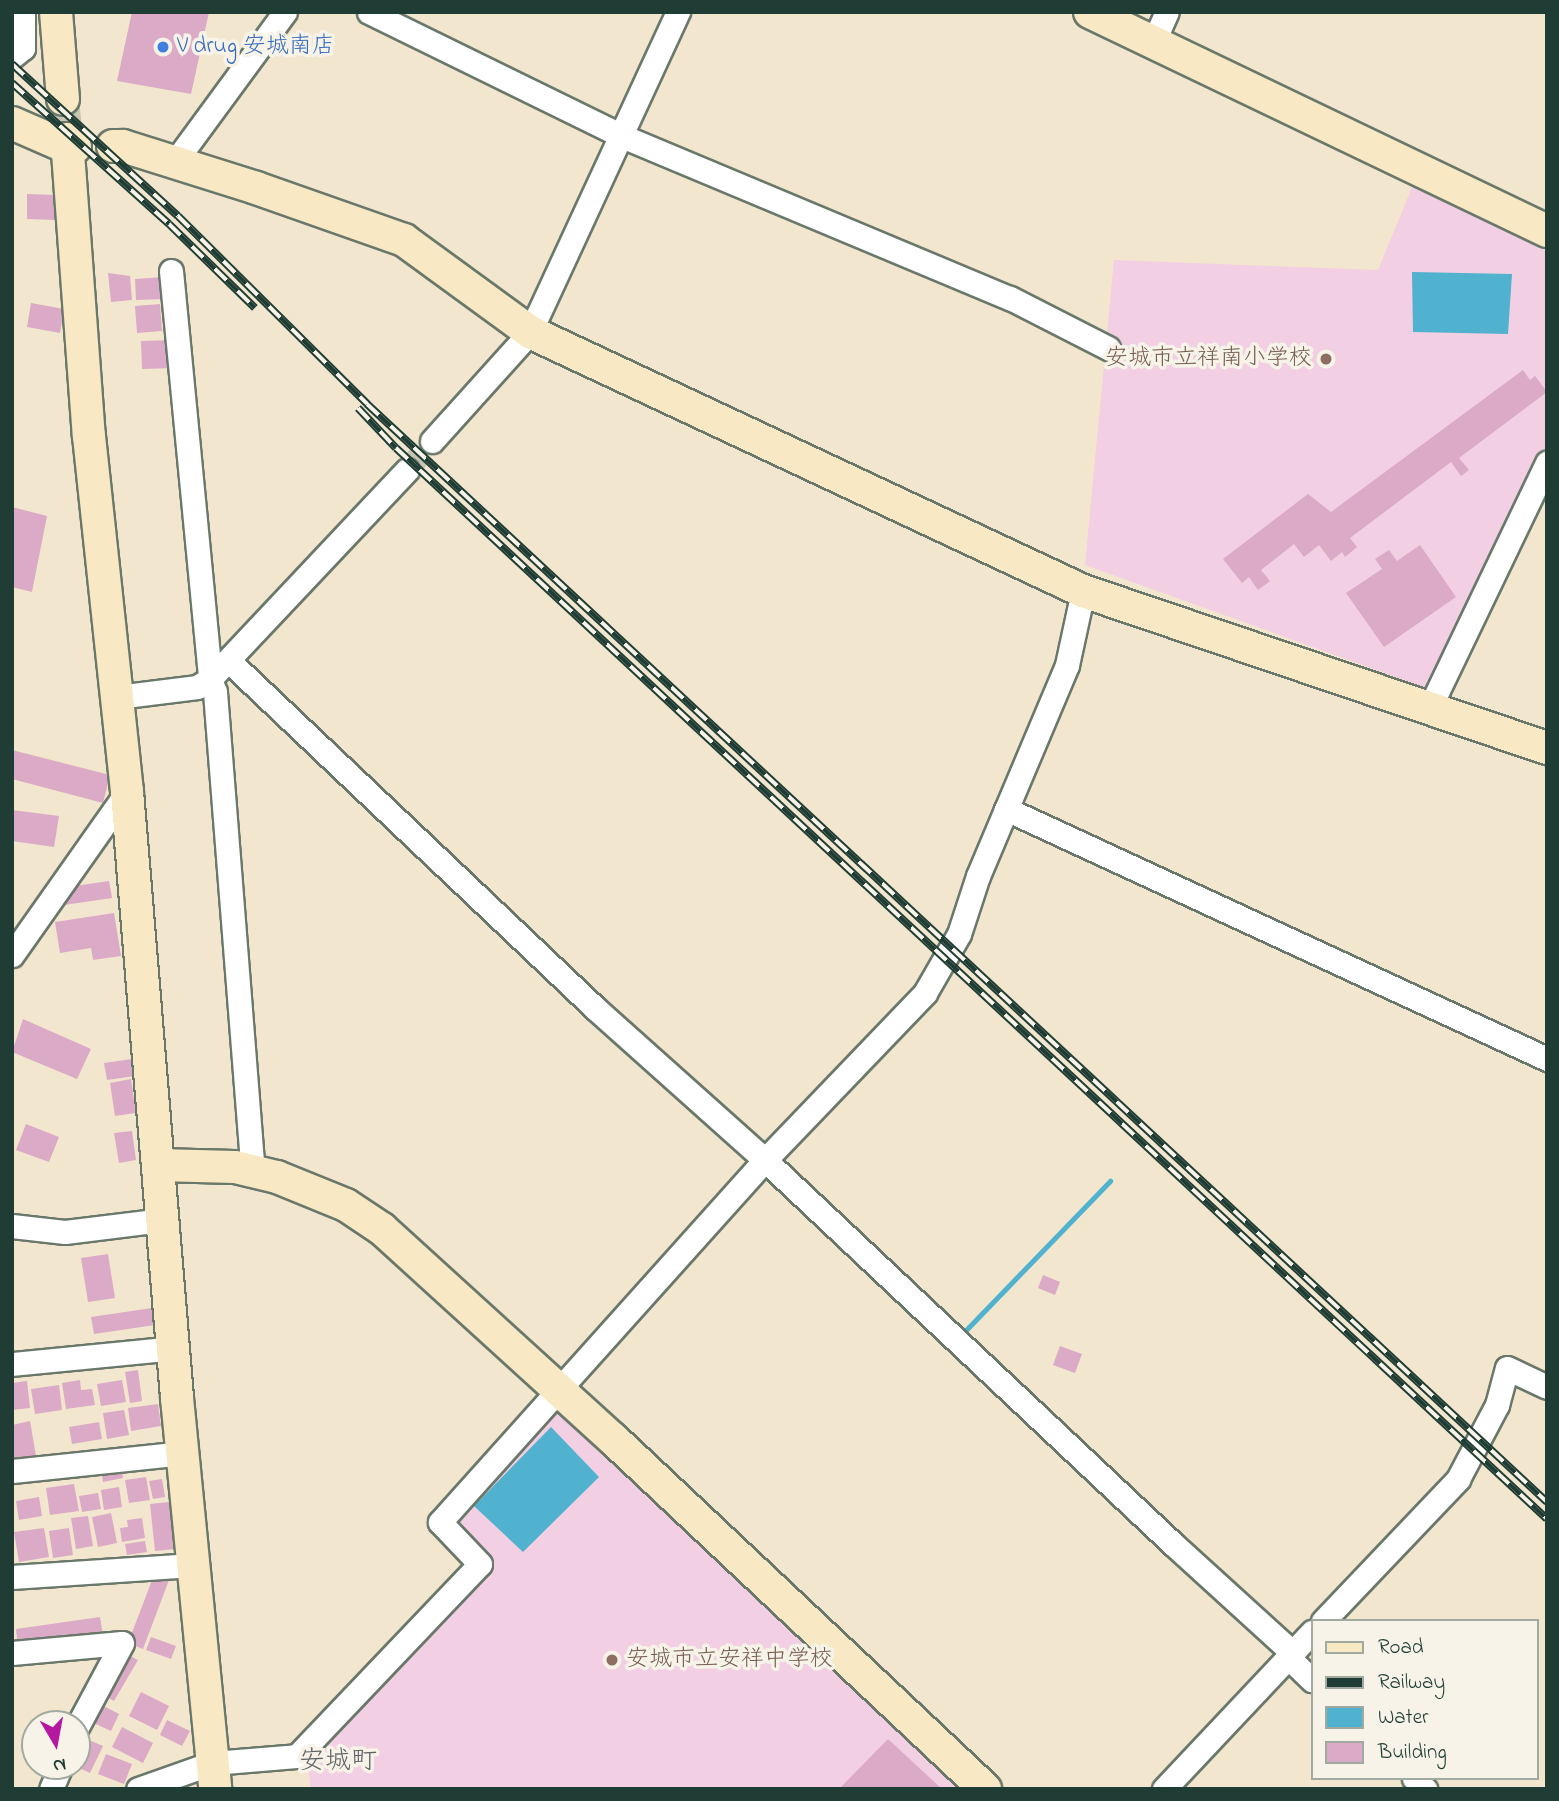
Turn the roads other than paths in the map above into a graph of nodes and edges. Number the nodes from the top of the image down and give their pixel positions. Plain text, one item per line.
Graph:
1 (23, 12) edge
2 (56, 12) edge
3 (285, 12) edge
4 (369, 12) edge
5 (678, 12) edge
6 (1090, 12) edge
7 (1167, 12) edge
8 (1153, 43) junction
9 (13, 57) edge
10 (64, 99) tunnel mouth
11 (12, 123) edge
12 (622, 136) junction
13 (113, 146) dead end
14 (174, 163) junction
15 (1547, 231) edge
16 (171, 271) dead end
17 (530, 332) junction
18 (1108, 348) dead end
19 (432, 440) tunnel mouth
20 (1547, 463) edge
21 (407, 470) tunnel mouth
22 (1083, 591) junction
23 (229, 661) junction
24 (210, 679) junction
25 (117, 697) junction
26 (1430, 707) junction
27 (1547, 748) edge
28 (127, 792) junction
29 (1006, 809) junction
30 (12, 955) edge
31 (1547, 1059) edge
32 (765, 1160) junction
33 (159, 1165) junction
34 (253, 1171) junction
35 (163, 1220) junction
36 (12, 1226) edge
37 (174, 1348) junction
38 (12, 1364) edge
39 (1547, 1387) edge
40 (556, 1390) junction
41 (184, 1453) junction
42 (12, 1471) edge
43 (192, 1565) junction
44 (12, 1577) edge
45 (1325, 1619) edge
46 (1310, 1634) edge
47 (12, 1653) edge
48 (1291, 1655) junction
49 (1310, 1678) edge
50 (86, 1710) edge
51 (214, 1776) edge
52 (138, 1789) edge
53 (985, 1789) edge
54 (1164, 1789) edge

1 - 9 street
2 - 10 street
3 - 14 street
4 - 12 street
5 - 12 street
6 - 8 street
7 - 8 street
8 - 15 street
11 - 25 street
12 - 17 street
12 - 18 street
13 - 14 street
14 - 17 street
16 - 24 street
17 - 19 street
17 - 22 street
20 - 26 street
21 - 23 street
22 - 26 street
22 - 29 street
23 - 24 street
23 - 32 street
24 - 25 street
24 - 34 street
25 - 28 street
26 - 27 street
28 - 30 street
28 - 33 street
29 - 31 street
29 - 32 street
32 - 40 street
32 - 48 street
33 - 34 street
33 - 35 street
34 - 40 street
35 - 36 street
35 - 37 street
37 - 38 street
37 - 41 street
39 - 45 street
40 - 51 street
40 - 53 street
41 - 42 street
41 - 43 street
43 - 44 street
43 - 51 street
46 - 48 street
47 - 50 street
48 - 49 street
48 - 54 street
51 - 52 street

